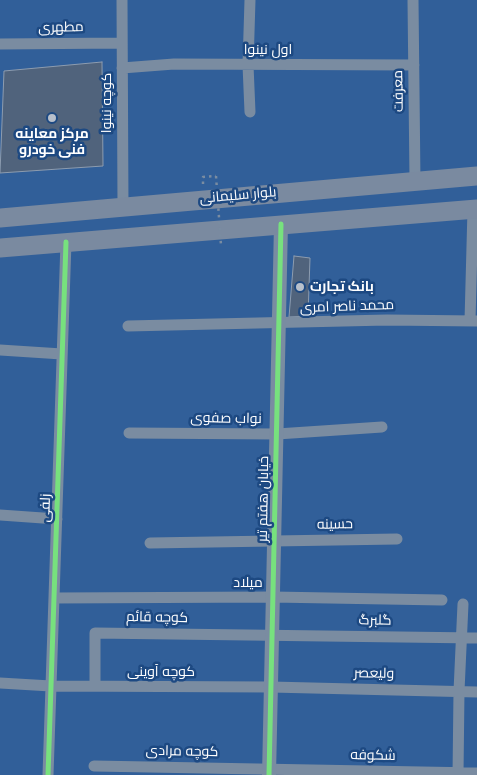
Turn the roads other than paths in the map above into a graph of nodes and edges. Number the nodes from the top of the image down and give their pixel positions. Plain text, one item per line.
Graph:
1 (122, 0) edge
2 (250, 0) edge
3 (413, 0) edge
4 (122, 43) junction
5 (0, 44) edge
6 (248, 65) junction
7 (414, 65) junction
8 (122, 68) junction
9 (250, 112) dead end
10 (477, 176) edge
11 (415, 181) junction
12 (331, 188) junction
13 (122, 206) junction
14 (475, 209) edge
15 (0, 218) edge
16 (334, 220) junction
17 (282, 224) junction
18 (66, 242) junction
19 (0, 248) edge
20 (474, 321) edge
21 (279, 324) junction
22 (128, 326) dead end
23 (0, 350) edge
24 (62, 354) junction
25 (382, 426) dead end
26 (129, 433) dead end
27 (277, 434) junction
28 (0, 515) edge
29 (57, 519) junction
30 (397, 539) dead end
31 (274, 541) junction
32 (150, 543) dead end
33 (54, 598) junction
34 (273, 598) junction
35 (442, 600) dead end
36 (463, 604) dead end
37 (272, 634) junction
38 (461, 638) junction
39 (477, 638) edge
40 (0, 683) edge
41 (51, 686) junction
42 (95, 686) junction
43 (271, 687) junction
44 (459, 692) junction
45 (477, 692) edge
46 (94, 766) dead end
47 (269, 772) edge
48 (477, 773) edge
49 (458, 774) edge
50 (48, 775) edge

1 - 4 street, کوچه نینوا
2 - 6 street
3 - 7 street, معرفت
4 - 5 street, مطهری
4 - 8 street, کوچه نینوا
6 - 7 street, اول نینوا
6 - 8 street, اول نینوا
6 - 9 street
7 - 11 street, معرفت
8 - 13 street, کوچه نینوا
10 - 11 highway, بلوار سلیمانی
11 - 12 highway, بلوار سلیمانی
12 - 13 highway, بلوار سلیمانی
12 - 16 highway
13 - 15 highway, بلوار سلیمانی
14 - 16 highway
14 - 20 street
16 - 17 highway
17 - 18 highway
17 - 21 street, خیابان هفتم تیر
18 - 19 highway
18 - 24 street, زلفی
20 - 21 street, محمد ناصر امری
21 - 22 street, محمد ناصر امری
21 - 27 street, خیابان هفتم تیر
23 - 24 street
24 - 29 street, زلفی
25 - 27 street, نواب صفوی
26 - 27 street, نواب صفوی
27 - 31 street, خیابان هفتم تیر
28 - 29 street
29 - 33 street, زلفی
30 - 31 street, حسینه
31 - 32 street, حسینه
31 - 34 street, خیابان هفتم تیر
33 - 34 street, میلاد
33 - 41 street, زلفی
34 - 35 street, میلاد
34 - 37 street, خیابان هفتم تیر
36 - 38 street
37 - 38 street, گلبرگ
37 - 42 street, کوچه قائم
37 - 43 street, خیابان هفتم تیر
38 - 39 street, گلبرگ
38 - 44 street
40 - 41 street, کوچه آوینی
41 - 42 street, کوچه آوینی
41 - 50 street, زلفی
42 - 43 street, کوچه آوینی
43 - 44 street, ولیعصر
43 - 47 street, خیابان هفتم تیر
44 - 45 street, ولیعصر
44 - 49 street
46 - 47 street, کوچه مرادی
47 - 49 street, شکوفه
48 - 49 street, شکوفه

